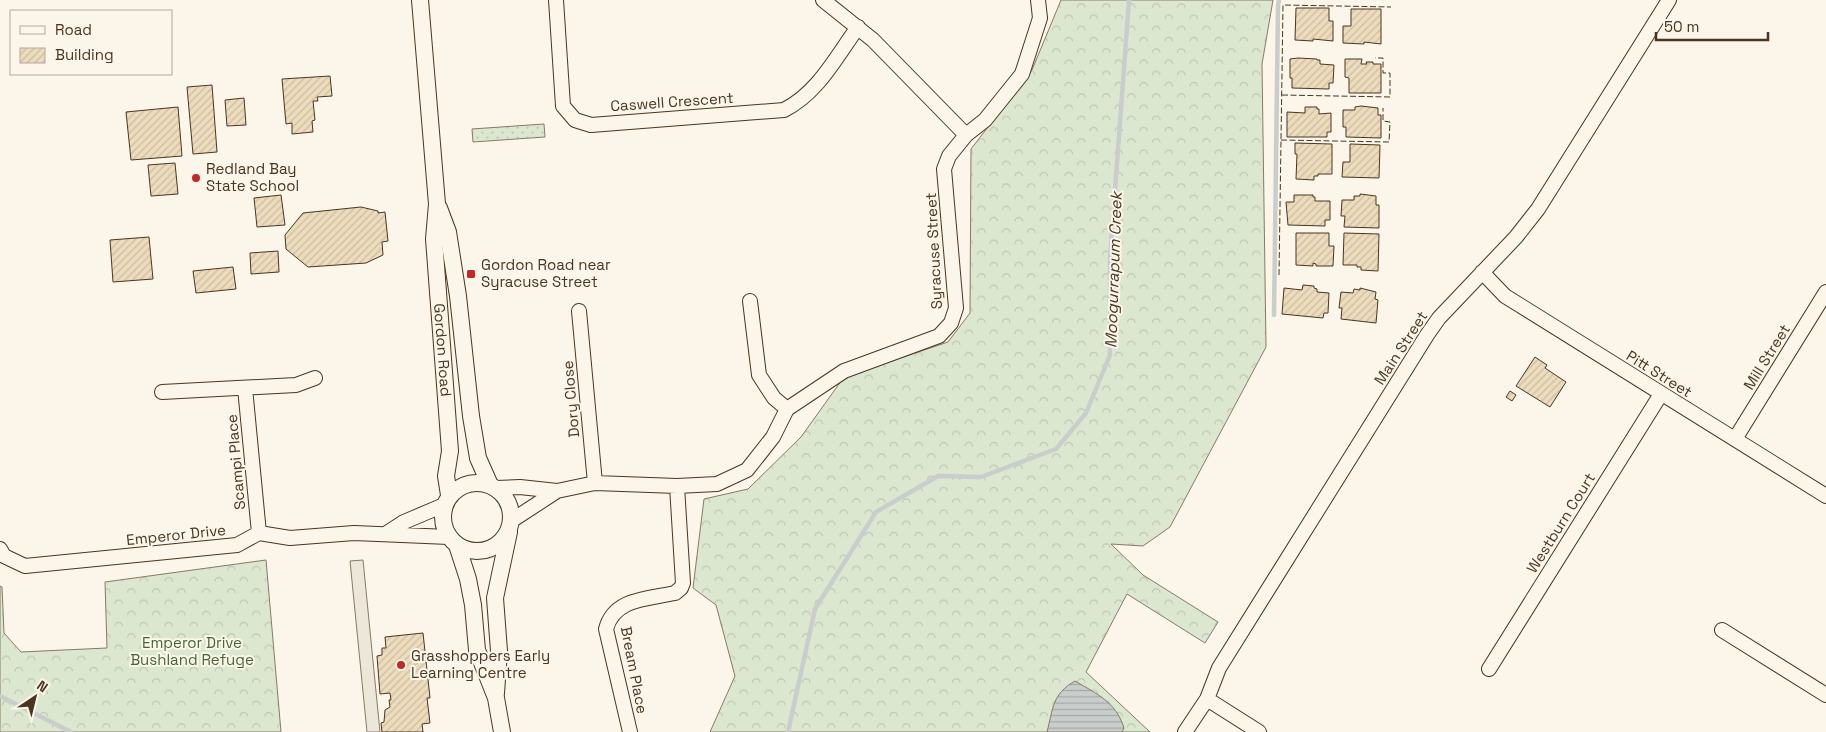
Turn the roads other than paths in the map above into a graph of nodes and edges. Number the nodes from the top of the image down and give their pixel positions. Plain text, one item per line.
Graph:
1 (420, 0) edge
2 (556, 0) edge
3 (823, 0) edge
4 (1038, 0) edge
5 (1670, 0) edge
6 (858, 27) junction
7 (966, 135) junction
8 (438, 204) junction
9 (1482, 272) junction
10 (1826, 292) edge
11 (750, 301) dead end
12 (579, 311) dead end
13 (315, 378) dead end
14 (246, 388) junction
15 (162, 392) dead end
16 (1661, 394) junction
17 (787, 409) junction
18 (1735, 439) junction
19 (595, 483) junction
20 (493, 486) junction
21 (677, 486) junction
22 (557, 491) junction
23 (1826, 496) edge
24 (447, 500) junction
25 (511, 524) junction
26 (259, 533) junction
27 (387, 534) junction
28 (453, 541) junction
29 (0, 549) edge
30 (1722, 630) dead end
31 (1489, 668) dead end
32 (1826, 696) edge
33 (496, 698) junction
34 (1207, 699) junction
35 (502, 732) edge
36 (630, 732) edge
37 (1184, 732) edge
38 (1259, 732) edge

1 - 8 street, Gordon Road
2 - 6 street, Caswell Crescent
3 - 6 street
4 - 7 street, Syracuse Street
5 - 9 street, Main Street
6 - 7 street
7 - 17 street, Syracuse Street
8 - 20 street, Gordon Road
8 - 24 street, Gordon Road
9 - 16 street, Pitt Street
9 - 34 street, Main Street
10 - 18 street, Mill Street
11 - 17 street
12 - 19 street, Dory Close
13 - 14 street
14 - 15 street
14 - 26 street, Scampi Place
16 - 18 street, Pitt Street
16 - 31 street, Westburn Court
17 - 21 street, Syracuse Street
18 - 23 street, Pitt Street
19 - 21 street, Syracuse Street
19 - 22 street, Syracuse Street
20 - 22 street
20 - 24 street
20 - 25 street
21 - 36 street, Bream Place
22 - 25 street
24 - 27 street
24 - 28 street
25 - 28 street
25 - 33 street
26 - 27 street
26 - 29 street, Emperor Drive
27 - 28 street
28 - 33 street
30 - 32 street
33 - 35 street
34 - 37 street, Main Street
34 - 38 street

